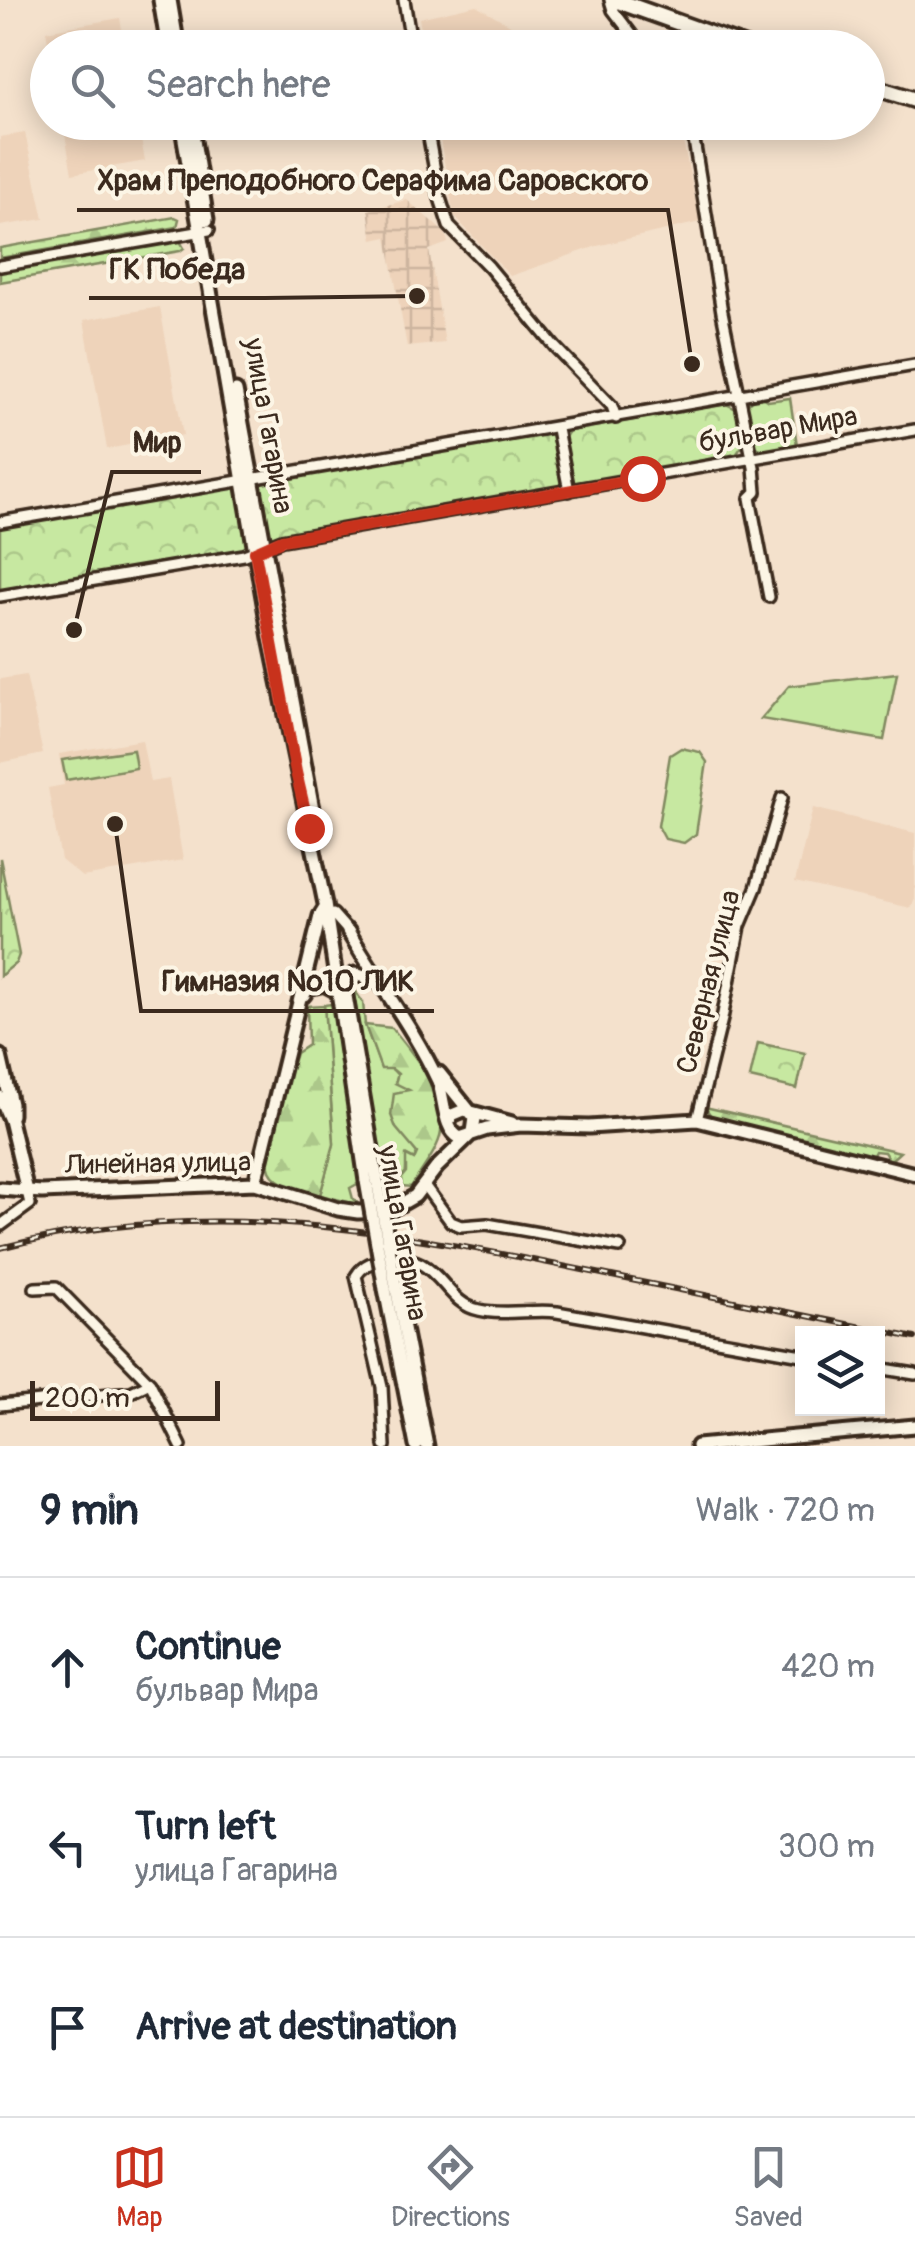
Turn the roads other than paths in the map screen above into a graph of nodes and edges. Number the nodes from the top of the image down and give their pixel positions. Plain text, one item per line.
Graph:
1 (160, 0) edge
2 (170, 0) edge
3 (404, 0) edge
4 (612, 0) edge
5 (165, 30) edge
6 (175, 30) edge
7 (409, 30) edge
8 (628, 30) edge
9 (697, 30) edge
10 (885, 90) edge
11 (915, 100) edge
12 (184, 140) edge
13 (193, 140) edge
14 (429, 140) edge
15 (694, 140) edge
16 (205, 230) junction
17 (0, 266) edge
18 (915, 365) edge
19 (738, 397) junction
20 (616, 418) junction
21 (558, 429) junction
22 (915, 430) edge
23 (752, 457) junction
24 (247, 479) junction
25 (569, 491) junction
26 (0, 522) edge
27 (260, 550) junction
28 (0, 596) edge
29 (769, 596) dead end
30 (782, 798) dead end
31 (329, 911) junction
32 (348, 931) joint
33 (377, 981) junction
34 (342, 991) junction
35 (302, 998) junction
36 (0, 1056) edge
37 (426, 1058) junction
38 (0, 1097) edge
39 (470, 1112) junction
40 (10, 1120) junction
41 (696, 1120) junction
42 (449, 1121) junction
43 (522, 1125) junction
44 (468, 1136) junction
45 (437, 1167) junction
46 (915, 1174) edge
47 (255, 1183) junction
48 (424, 1185) junction
49 (0, 1189) edge
50 (27, 1191) junction
51 (0, 1226) edge
52 (620, 1246) dead end
53 (35, 1288) dead end
54 (391, 1288) junction
55 (795, 1354) edge
56 (885, 1369) edge
57 (915, 1374) edge
58 (150, 1383) junction
59 (0, 1405) edge
60 (915, 1426) edge
61 (182, 1446) edge
62 (385, 1446) edge
63 (416, 1446) edge
64 (427, 1446) edge
65 (698, 1446) edge

1 - 5 main road
2 - 6 main road
3 - 7 street
4 - 8 street
4 - 9 highway
10 - 11 highway
12 - 16 main road, улица Гагарина
13 - 16 main road, улица Гагарина
14 - 20 street
15 - 19 street
16 - 17 street
16 - 24 main road, улица Гагарина
18 - 19 street, бульвар Мира
19 - 20 street, бульвар Мира
19 - 23 street
20 - 21 street, бульвар Мира
21 - 24 street, бульвар Мира
21 - 25 street
22 - 23 street, бульвар Мира
23 - 25 street, бульвар Мира
23 - 29 street
24 - 26 street, бульвар Мира
24 - 27 main road, улица Гагарина
25 - 27 street, бульвар Мира
27 - 28 street, бульвар Мира
27 - 31 main road, улица Гагарина
30 - 41 street, Северная улица
31 - 32 street, улица Гагарина
31 - 34 main road, улица Гагарина
31 - 35 main road, улица Гагарина
32 - 33 main road, улица Гагарина
33 - 34 main road
33 - 37 main road, улица Гагарина
34 - 35 main road
34 - 54 main road, улица Гагарина, bridge
35 - 47 main road, улица Гагарина
36 - 40 main road
37 - 39 main road, улица Гагарина
37 - 42 main road, улица Гагарина
38 - 40 main road
39 - 42 main road
39 - 43 main road
39 - 44 main road
40 - 50 main road
41 - 43 main road
41 - 46 main road
42 - 44 main road
42 - 45 main road, Линейная улица
43 - 44 main road
44 - 45 main road, Линейная улица
45 - 48 main road, Линейная улица
47 - 48 main road, Линейная улица
47 - 50 main road, Линейная улица
48 - 52 street
49 - 50 main road, Линейная улица
50 - 51 street
53 - 58 street
54 - 63 main road, улица Гагарина
54 - 64 main road, улица Гагарина
55 - 62 street
56 - 57 street
58 - 59 street
58 - 61 street
60 - 65 main road

